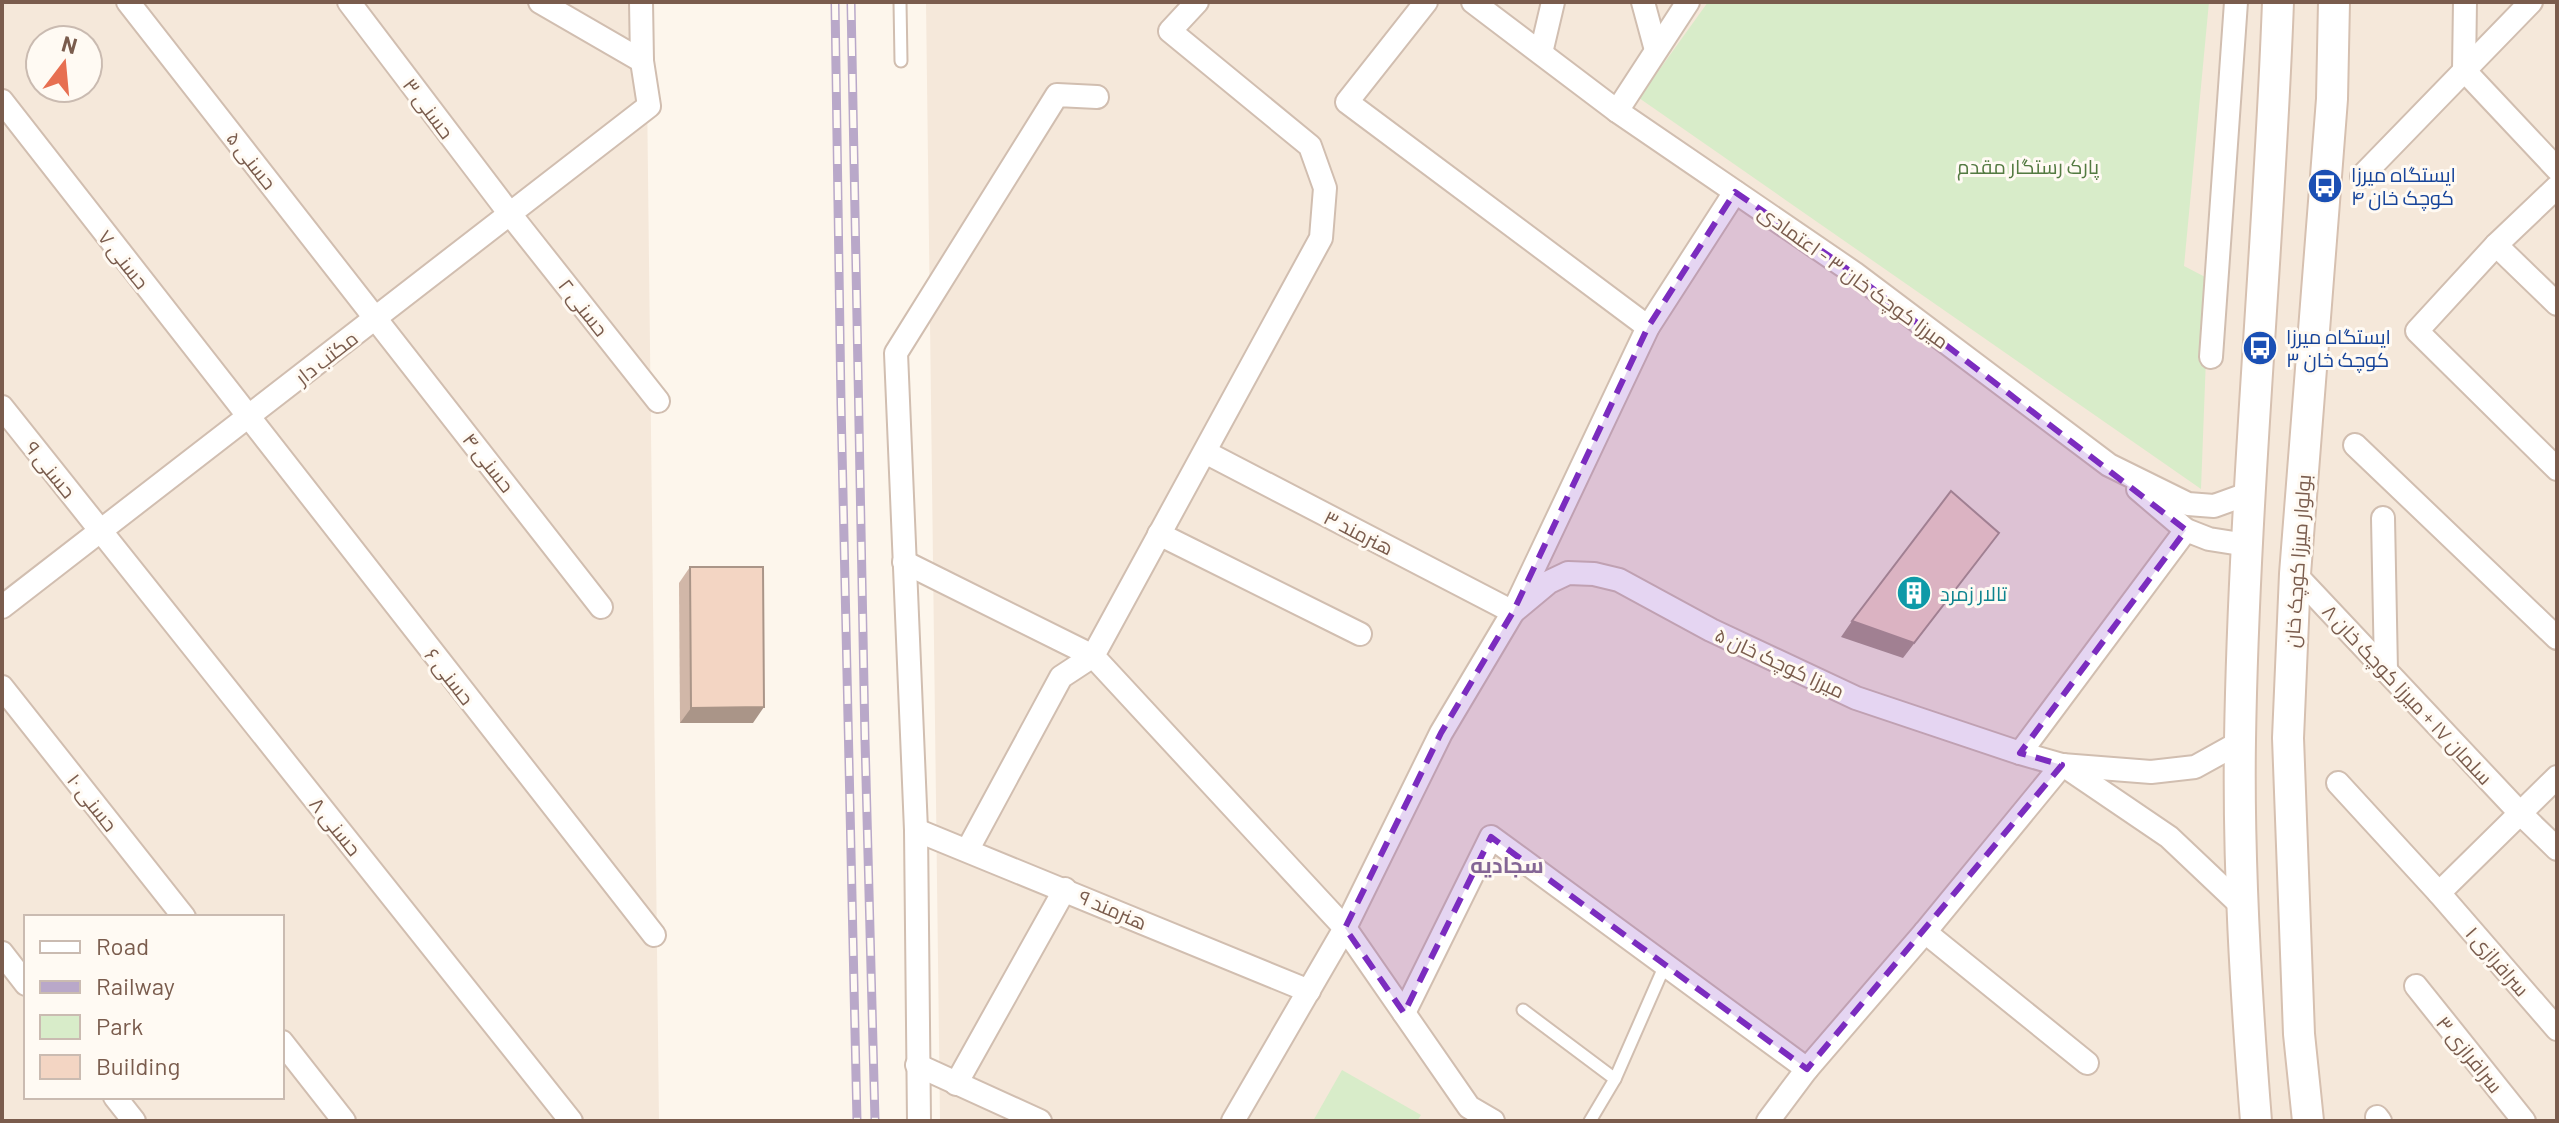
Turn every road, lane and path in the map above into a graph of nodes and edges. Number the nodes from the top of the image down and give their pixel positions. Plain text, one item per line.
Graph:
1 (128, 2) edge
2 (349, 2) edge
3 (540, 2) edge
4 (641, 2) edge
5 (900, 2) edge
6 (1197, 2) edge
7 (1426, 2) edge
8 (1473, 2) edge
9 (1553, 2) edge
10 (1643, 2) edge
11 (1688, 2) edge
12 (2236, 2) edge
13 (2278, 2) edge
14 (2334, 2) edge
15 (2465, 2) edge
16 (2531, 2) edge
17 (1656, 50) junction
18 (1541, 53) junction
19 (642, 61) junction
20 (901, 61) dead end
21 (2464, 70) junction
22 (1097, 97) dead end
23 (2, 101) edge
24 (1617, 111) junction
25 (2557, 169) edge
26 (2362, 176) dead end
27 (2557, 187) edge
28 (1735, 192) junction
29 (510, 214) junction
30 (2496, 245) junction
31 (2557, 304) edge
32 (376, 317) junction
33 (1648, 327) junction
34 (2211, 357) dead end
35 (658, 401) dead end
36 (2, 407) edge
37 (247, 417) junction
38 (2355, 445) dead end
39 (1205, 452) junction
40 (2109, 465) junction
41 (2557, 469) edge
42 (2250, 493) junction
43 (2383, 518) dead end
44 (101, 530) junction
45 (2186, 530) junction
46 (1159, 534) junction
47 (2247, 545) junction
48 (904, 562) junction
49 (2295, 574) junction
50 (2, 607) edge
51 (601, 607) dead end
52 (1513, 612) junction
53 (1360, 634) dead end
54 (2557, 638) edge
55 (1093, 656) junction
56 (2386, 671) junction
57 (2, 687) edge
58 (2240, 742) junction
59 (2020, 753) junction
60 (2062, 765) junction
61 (2557, 777) edge
62 (2338, 783) dead end
63 (2521, 814) junction
64 (916, 830) junction
65 (968, 849) junction
66 (2557, 849) edge
67 (1065, 889) junction
68 (2439, 893) junction
69 (2244, 908) junction
70 (182, 915) edge
71 (1345, 928) junction
72 (1925, 932) junction
73 (654, 935) dead end
74 (2, 953) edge
75 (1665, 965) junction
76 (24, 981) edge
77 (2416, 986) dead end
78 (1309, 991) junction
79 (1523, 1010) dead end
80 (1404, 1013) junction
81 (2557, 1029) edge
82 (284, 1045) edge
83 (2087, 1063) dead end
84 (2302, 1063) junction
85 (2252, 1064) junction
86 (917, 1065) junction
87 (1807, 1069) junction
88 (1615, 1079) junction
89 (956, 1084) junction
90 (117, 1099) edge
91 (134, 1121) edge
92 (344, 1121) edge
93 (571, 1121) edge
94 (919, 1121) edge
95 (1040, 1121) edge
96 (1233, 1121) edge
97 (1493, 1121) edge
98 (1590, 1121) edge
99 (1768, 1121) edge
100 (2256, 1121) edge
101 (2308, 1121) edge
102 (2524, 1121) edge

1 - 32 street, حسنی ۵
2 - 29 street, حسنی ۳
3 - 19 street
4 - 19 street
5 - 20 lane
6 - 39 street
7 - 33 street
8 - 18 street, میرزا کوچک خان ۳ - اعتمادی
9 - 18 street
10 - 17 street
11 - 17 street
12 - 34 street
13 - 42 main road
14 - 49 main road, بولوار میرزا کوچک خان
15 - 21 street
16 - 21 street
17 - 24 street
18 - 24 street, میرزا کوچک خان ۳ - اعتمادی
19 - 29 street, مکتب دار
21 - 25 street
21 - 26 street
22 - 48 street
23 - 37 street, حسنی ۷
24 - 28 street, میرزا کوچک خان ۳ - اعتمادی
27 - 30 street
28 - 33 street
28 - 40 street, میرزا کوچک خان ۳ - اعتمادی
29 - 32 street, مکتب دار
29 - 35 street, حسنی ۲
30 - 31 street
30 - 41 street
32 - 37 street, مکتب دار
32 - 51 street, حسنی ۴
33 - 52 street
36 - 44 street, حسنی ۹
37 - 44 street, مکتب دار
37 - 73 street, حسنی ۶
38 - 54 street
39 - 46 street
39 - 52 street, هنرمند ۳
40 - 42 street, میرزا کوچک خان ۳ - اعتمادی
40 - 45 street
42 - 47 main road
43 - 56 street
44 - 50 street, مکتب دار
44 - 93 street, حسنی ۸
45 - 47 street
45 - 59 street
46 - 53 street
46 - 55 street
47 - 58 main road
48 - 55 street
48 - 64 street
49 - 56 street, سلمان ۱۷ + میرزا کوچک خان ۸
49 - 84 main road, بولوار میرزا کوچک خان
52 - 59 street, میرزا کوچک خان ۵
52 - 71 street
55 - 65 street
55 - 71 street
56 - 63 street, سلمان ۱۷ + میرزا کوچک خان ۸
57 - 70 street, حسنی ۱۰
58 - 60 street, میرزا کوچک خان ۵
58 - 69 main road
59 - 60 street, میرزا کوچک خان ۵
60 - 69 street, میرزا کوچک خان ۵
60 - 72 street
61 - 63 street
62 - 68 street, سرافرازی ۱
63 - 66 street, سلمان ۱۷ + میرزا کوچک خان ۸
63 - 68 street
64 - 65 street, هنرمند ۹
64 - 86 street
65 - 67 street, هنرمند ۹
67 - 78 street, هنرمند ۹
67 - 89 street
68 - 81 street, سرافرازی ۱
69 - 85 main road
71 - 78 street
71 - 80 street
72 - 83 street
72 - 87 street
74 - 76 street
75 - 80 street
75 - 87 street
75 - 88 lane
77 - 102 street, سرافرازی ۳
78 - 96 street
79 - 88 lane
80 - 97 street
82 - 92 street
84 - 85 main road
84 - 101 main road, بولوار میرزا کوچک خان
85 - 100 main road
86 - 89 street
86 - 94 street
87 - 99 street
88 - 98 lane
89 - 95 street
90 - 91 street

